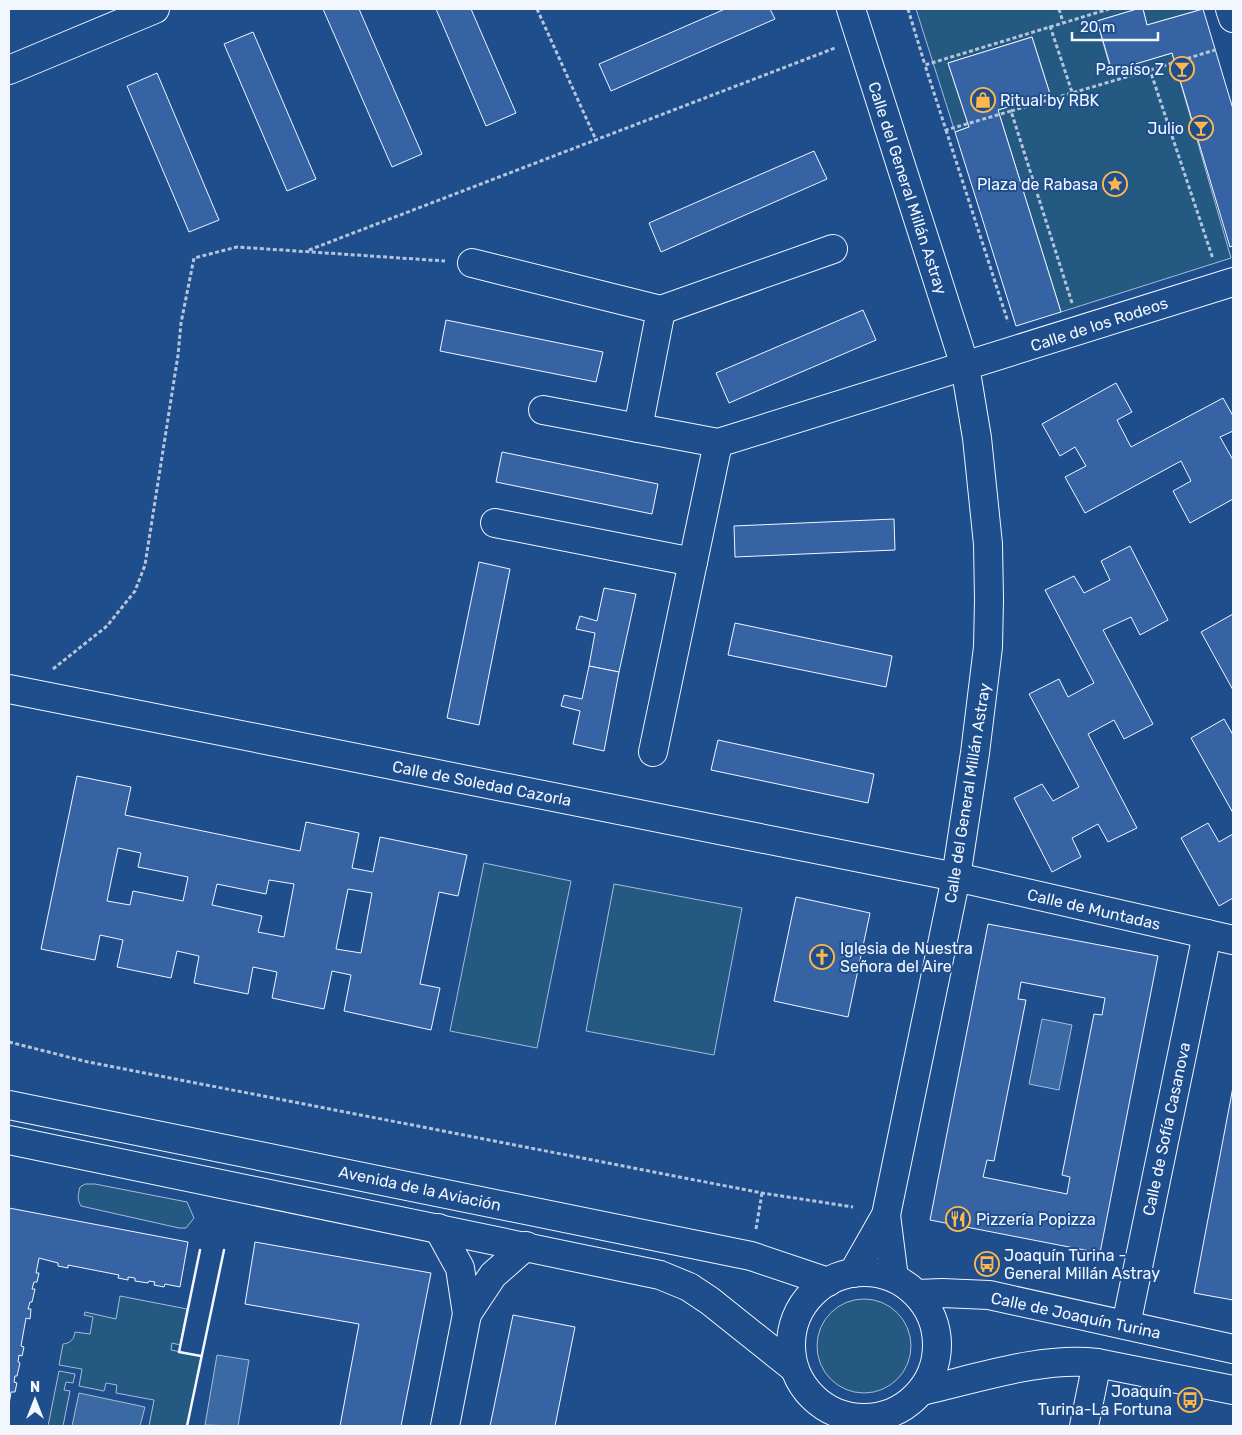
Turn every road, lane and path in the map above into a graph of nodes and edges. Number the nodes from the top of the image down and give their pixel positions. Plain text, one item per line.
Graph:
1 (155, 9) edge
2 (537, 9) edge
3 (851, 9) edge
4 (913, 9) edge
5 (1059, 9) edge
6 (1109, 9) edge
7 (1230, 9) edge
8 (908, 10) edge
9 (1233, 18) edge
10 (1063, 22) junction
11 (1050, 26) junction
12 (860, 38) junction
13 (1218, 49) dead end
14 (924, 65) junction
15 (9, 70) edge
16 (1150, 70) junction
17 (1072, 92) junction
18 (1011, 111) junction
19 (946, 130) junction
20 (596, 140) junction
21 (833, 248) dead end
22 (306, 251) junction
23 (472, 263) joint
24 (1225, 274) edge
25 (661, 310) junction
26 (1074, 310) dead end
27 (1011, 329) dead end
28 (965, 366) junction
29 (543, 410) dead end
30 (638, 428) junction
31 (718, 443) junction
32 (496, 523) dead end
33 (693, 562) junction
34 (9, 689) edge
35 (40, 695) junction
36 (653, 752) dead end
37 (956, 877) junction
38 (1206, 934) junction
39 (1233, 940) edge
40 (9, 1042) edge
41 (9, 1105) edge
42 (9, 1140) edge
43 (853, 1206) dead end
44 (886, 1215) junction
45 (438, 1228) junction
46 (526, 1246) junction
47 (840, 1277) junction
48 (894, 1278) junction
49 (917, 1294) junction
50 (467, 1314) junction
51 (1126, 1325) junction
52 (1233, 1349) edge
53 (1096, 1363) junction
54 (794, 1368) junction
55 (1233, 1390) edge
56 (922, 1391) junction
57 (821, 1415) edge
58 (883, 1421) edge
59 (445, 1426) edge
60 (1084, 1426) edge

1 - 15 street
2 - 20 path
3 - 12 street, Calle del General Millán Astray
4 - 8 path
5 - 10 path
6 - 10 path
7 - 9 street
8 - 14 path
10 - 11 path
11 - 14 path
11 - 17 path
12 - 20 path
12 - 28 street, Calle del General Millán Astray
13 - 16 path
14 - 19 path
16 - 17 path
16 - 24 path
17 - 18 path
18 - 19 path
18 - 26 path
19 - 27 path
20 - 22 path
21 - 25 street
22 - 23 path
22 - 35 path
23 - 25 street
24 - 28 street, Calle de los Rodeos
25 - 30 street
28 - 31 street
28 - 37 street, Calle del General Millán Astray
29 - 30 street
30 - 31 street
31 - 33 street
32 - 33 street
33 - 36 street
34 - 35 street, Calle de Soledad Cazorla
35 - 37 street, Calle de Soledad Cazorla
37 - 38 street, Calle de Muntadas
37 - 44 street, Calle del General Millán Astray
38 - 39 street, Calle de Muntadas
38 - 51 street, Calle de Sofía Casanova
40 - 43 path
41 - 47 street, Avenida de la Aviación
42 - 45 street
44 - 47 street, Calle del General Millán Astray
44 - 48 street, Calle del General Millán Astray
45 - 46 street
45 - 50 street
46 - 50 street
46 - 54 street
47 - 48 street
47 - 54 street
48 - 49 street
49 - 51 street, Calle de Joaquín Turina
49 - 56 street
50 - 59 street
51 - 52 street, Calle de Joaquín Turina
53 - 55 street
53 - 56 street
53 - 60 street
54 - 57 street
56 - 58 street
57 - 58 street

